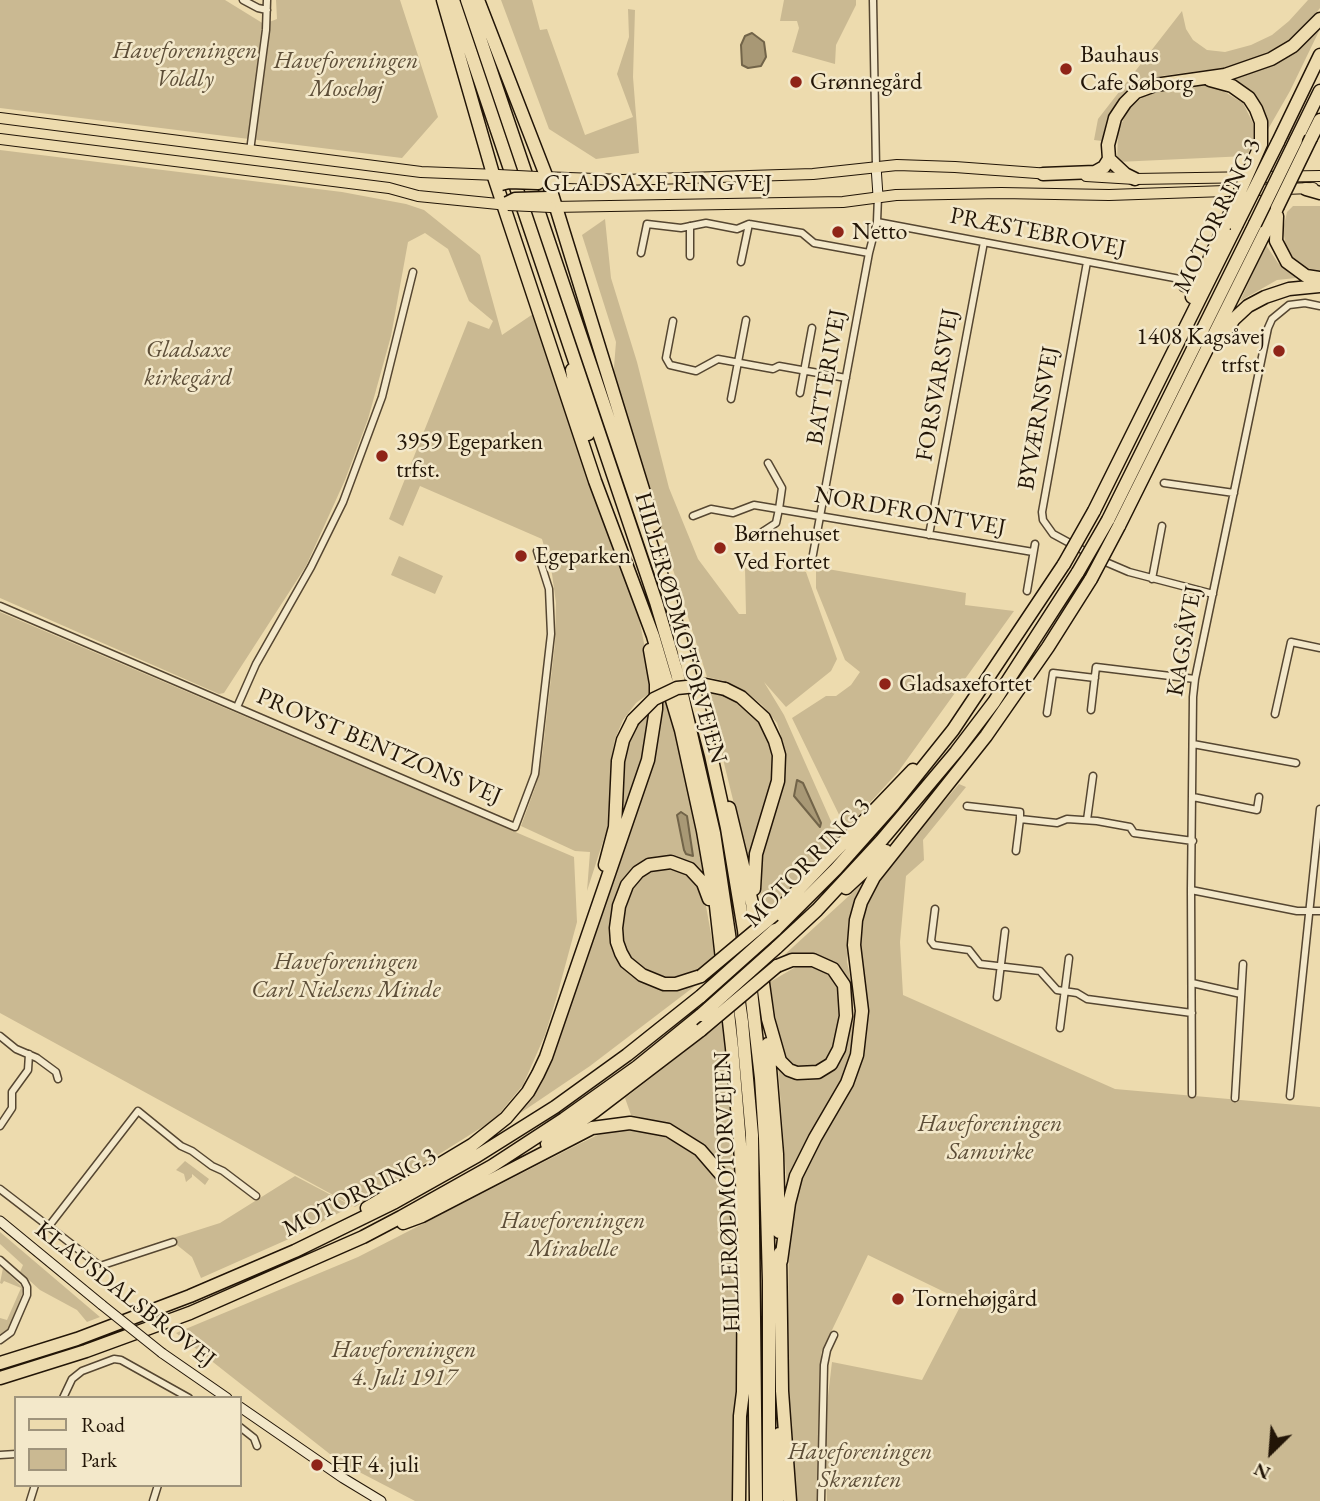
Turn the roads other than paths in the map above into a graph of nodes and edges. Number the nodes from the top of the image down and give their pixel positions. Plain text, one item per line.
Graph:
1 (243, 0) edge
2 (267, 0) edge
3 (443, 0) edge
4 (453, 0) edge
5 (467, 0) edge
6 (478, 0) edge
7 (873, 0) edge
8 (267, 10) junction
9 (1320, 19) edge
10 (1320, 55) edge
11 (1199, 78) junction
12 (1320, 91) edge
13 (0, 118) edge
14 (1320, 120) edge
15 (0, 139) edge
16 (250, 151) junction
17 (1109, 159) junction
18 (876, 166) junction
19 (1043, 174) junction
20 (1320, 176) edge
21 (544, 179) junction
22 (1135, 179) junction
23 (498, 180) junction
24 (1306, 189) joint
25 (1320, 191) edge
26 (878, 196) junction
27 (552, 202) junction
28 (506, 204) junction
29 (1277, 208) junction
30 (877, 222) junction
31 (749, 224) junction
32 (690, 226) junction
33 (1230, 226) junction
34 (984, 242) junction
35 (641, 253) dead end
36 (869, 253) junction
37 (690, 257) dead end
38 (741, 262) dead end
39 (1087, 262) junction
40 (412, 272) dead end
41 (1320, 278) edge
42 (1320, 286) edge
43 (1183, 288) dead end
44 (1320, 306) edge
45 (746, 320) dead end
46 (673, 321) dead end
47 (812, 328) dead end
48 (569, 342) junction
49 (738, 363) junction
50 (804, 370) junction
51 (846, 378) junction
52 (800, 393) dead end
53 (731, 399) dead end
54 (1174, 418) junction
55 (768, 463) dead end
56 (1164, 483) dead end
57 (1234, 493) junction
58 (779, 509) junction
59 (693, 516) dead end
60 (821, 516) junction
61 (611, 518) junction
62 (1113, 523) junction
63 (1163, 526) dead end
64 (929, 535) junction
65 (753, 538) dead end
66 (1035, 544) dead end
67 (537, 551) dead end
68 (1033, 552) junction
69 (811, 565) dead end
70 (1152, 579) junction
71 (1027, 592) dead end
72 (1213, 594) junction
73 (671, 603) junction
74 (0, 606) edge
75 (642, 609) junction
76 (1320, 648) edge
77 (1095, 678) junction
78 (1195, 679) junction
79 (237, 707) junction
80 (1091, 710) dead end
81 (1047, 713) dead end
82 (1275, 714) dead end
83 (953, 730) junction
84 (1193, 744) junction
85 (711, 755) junction
86 (1296, 763) dead end
87 (1093, 776) dead end
88 (1193, 797) junction
89 (1259, 797) dead end
90 (967, 806) dead end
91 (927, 809) junction
92 (1320, 809) edge
93 (1020, 819) junction
94 (1087, 820) junction
95 (1193, 841) junction
96 (1016, 851) dead end
97 (1191, 890) junction
98 (752, 903) junction
99 (935, 909) dead end
100 (817, 910) junction
101 (1308, 910) junction
102 (1320, 911) edge
103 (718, 929) junction
104 (1005, 931) dead end
105 (580, 957) junction
106 (1069, 958) dead end
107 (1243, 964) dead end
108 (1001, 966) junction
109 (1192, 983) junction
110 (1065, 991) junction
111 (1241, 994) junction
112 (997, 997) dead end
113 (1192, 1013) junction
114 (768, 1018) junction
115 (1060, 1028) dead end
116 (0, 1036) edge
117 (29, 1054) junction
118 (58, 1079) dead end
119 (1192, 1094) dead end
120 (1290, 1096) dead end
121 (1235, 1098) dead end
122 (0, 1126) edge
123 (501, 1175) junction
124 (0, 1189) edge
125 (256, 1196) dead end
126 (0, 1221) edge
127 (49, 1226) junction
128 (363, 1237) junction
129 (173, 1242) dead end
130 (742, 1247) junction
131 (295, 1251) junction
132 (0, 1261) edge
133 (781, 1261) junction
134 (834, 1335) dead end
135 (0, 1340) edge
136 (0, 1363) edge
137 (0, 1378) edge
138 (782, 1391) junction
139 (743, 1392) junction
140 (64, 1396) edge
141 (186, 1396) edge
142 (224, 1396) edge
143 (242, 1408) edge
144 (242, 1429) edge
145 (257, 1446) dead end
146 (382, 1501) edge
147 (739, 1501) edge
148 (750, 1501) edge
149 (756, 1501) edge
150 (769, 1501) edge
151 (778, 1501) edge
152 (790, 1501) edge
153 (821, 1501) edge

1 - 8 street
2 - 8 street
3 - 23 highway
4 - 48 highway, HILLERØDMOTORVEJEN
5 - 73 highway, HILLERØDMOTORVEJEN
6 - 21 highway
7 - 18 street
8 - 16 street
9 - 11 highway
10 - 33 highway, MOTORRING 3, bridge
11 - 17 highway
11 - 33 highway, bridge
12 - 62 highway, MOTORRING 3, bridge
13 - 16 main road
14 - 29 highway, bridge
15 - 28 main road
16 - 23 main road
17 - 19 highway
17 - 22 highway
18 - 19 main road, GLADSAXE RINGVEJ
18 - 21 main road, GLADSAXE RINGVEJ
18 - 26 street
19 - 22 main road, GLADSAXE RINGVEJ
20 - 22 main road, GLADSAXE RINGVEJ
21 - 23 highway, bridge
21 - 27 highway
23 - 28 highway
24 - 25 highway
24 - 26 main road, GLADSAXE RINGVEJ
26 - 27 main road, GLADSAXE RINGVEJ
26 - 30 street, BATTERIVEJ
27 - 28 highway, bridge
27 - 73 highway
28 - 61 highway
29 - 41 highway
29 - 54 highway
30 - 34 street, PRÆSTEBROVEJ
30 - 36 street, BATTERIVEJ
31 - 32 street
31 - 36 street
31 - 38 street
32 - 35 street
32 - 37 street
33 - 83 highway, MOTORRING 3, bridge
34 - 39 street, PRÆSTEBROVEJ
34 - 64 street, FORSVARSVEJ
36 - 51 street, BATTERIVEJ
39 - 43 street, PRÆSTEBROVEJ
39 - 70 street, BYVÆRNSVEJ
40 - 79 street, PROVST BENTZONS VEJ
42 - 54 highway
44 - 57 street, KAGSÅVEJ
45 - 49 street
46 - 49 street
47 - 50 street
48 - 61 highway
48 - 149 highway, HILLERØDMOTORVEJEN
49 - 50 street
49 - 53 street
50 - 51 street
50 - 52 street
51 - 60 street, BATTERIVEJ
54 - 62 highway
55 - 58 street, NORDFRONTVEJ
56 - 57 street
57 - 72 street, KAGSÅVEJ
58 - 59 street, NORDFRONTVEJ
58 - 60 street, NORDFRONTVEJ
58 - 65 street, NORDFRONTVEJ
60 - 64 street, NORDFRONTVEJ
60 - 69 street, BATTERIVEJ
61 - 75 highway
62 - 91 highway, bridge
62 - 100 highway, MOTORRING 3, bridge
63 - 70 street
64 - 68 street, NORDFRONTVEJ
66 - 68 street, NORDFRONTVEJ
67 - 79 street, PROVST BENTZONS VEJ
68 - 71 street, NORDFRONTVEJ
70 - 72 street, BYVÆRNSVEJ
72 - 78 street, KAGSÅVEJ
73 - 85 highway, HILLERØDMOTORVEJEN
74 - 79 street, PROVST BENTZONS VEJ
75 - 103 highway
75 - 105 highway
76 - 82 street
77 - 78 street
77 - 80 street
77 - 81 street
78 - 84 street, KAGSÅVEJ
83 - 103 highway, bridge
83 - 131 highway, MOTORRING 3, bridge
84 - 86 street
84 - 88 street, KAGSÅVEJ
85 - 98 highway
85 - 150 highway, HILLERØDMOTORVEJEN
87 - 94 street
88 - 89 street
88 - 95 street, KAGSÅVEJ
90 - 93 street
91 - 100 highway
91 - 133 highway
92 - 101 street
93 - 94 street
93 - 96 street
94 - 95 street
95 - 97 street, KAGSÅVEJ
97 - 101 street
97 - 109 street, KAGSÅVEJ
98 - 105 highway, bridge
98 - 114 highway
99 - 108 street
100 - 128 highway, MOTORRING 3, bridge
101 - 102 street
101 - 120 street
103 - 130 highway
104 - 108 street
105 - 131 highway
106 - 110 street
107 - 111 street
108 - 110 street
108 - 112 street
109 - 111 street
109 - 113 street, KAGSÅVEJ
110 - 113 street
110 - 115 street
111 - 121 street
113 - 119 street, KAGSÅVEJ
114 - 123 highway, bridge
114 - 133 highway
116 - 117 street
117 - 118 street
117 - 122 street
123 - 128 highway
123 - 130 highway
124 - 127 street
125 - 127 street
126 - 142 street, KLAUSDALSBROVEJ, bridge
127 - 129 street
128 - 137 highway, MOTORRING 3
130 - 139 highway
131 - 136 highway, MOTORRING 3
132 - 135 street
133 - 138 highway
134 - 153 street
138 - 151 highway
138 - 152 highway
139 - 147 highway
139 - 148 highway
140 - 141 street
143 - 146 street
144 - 145 street

